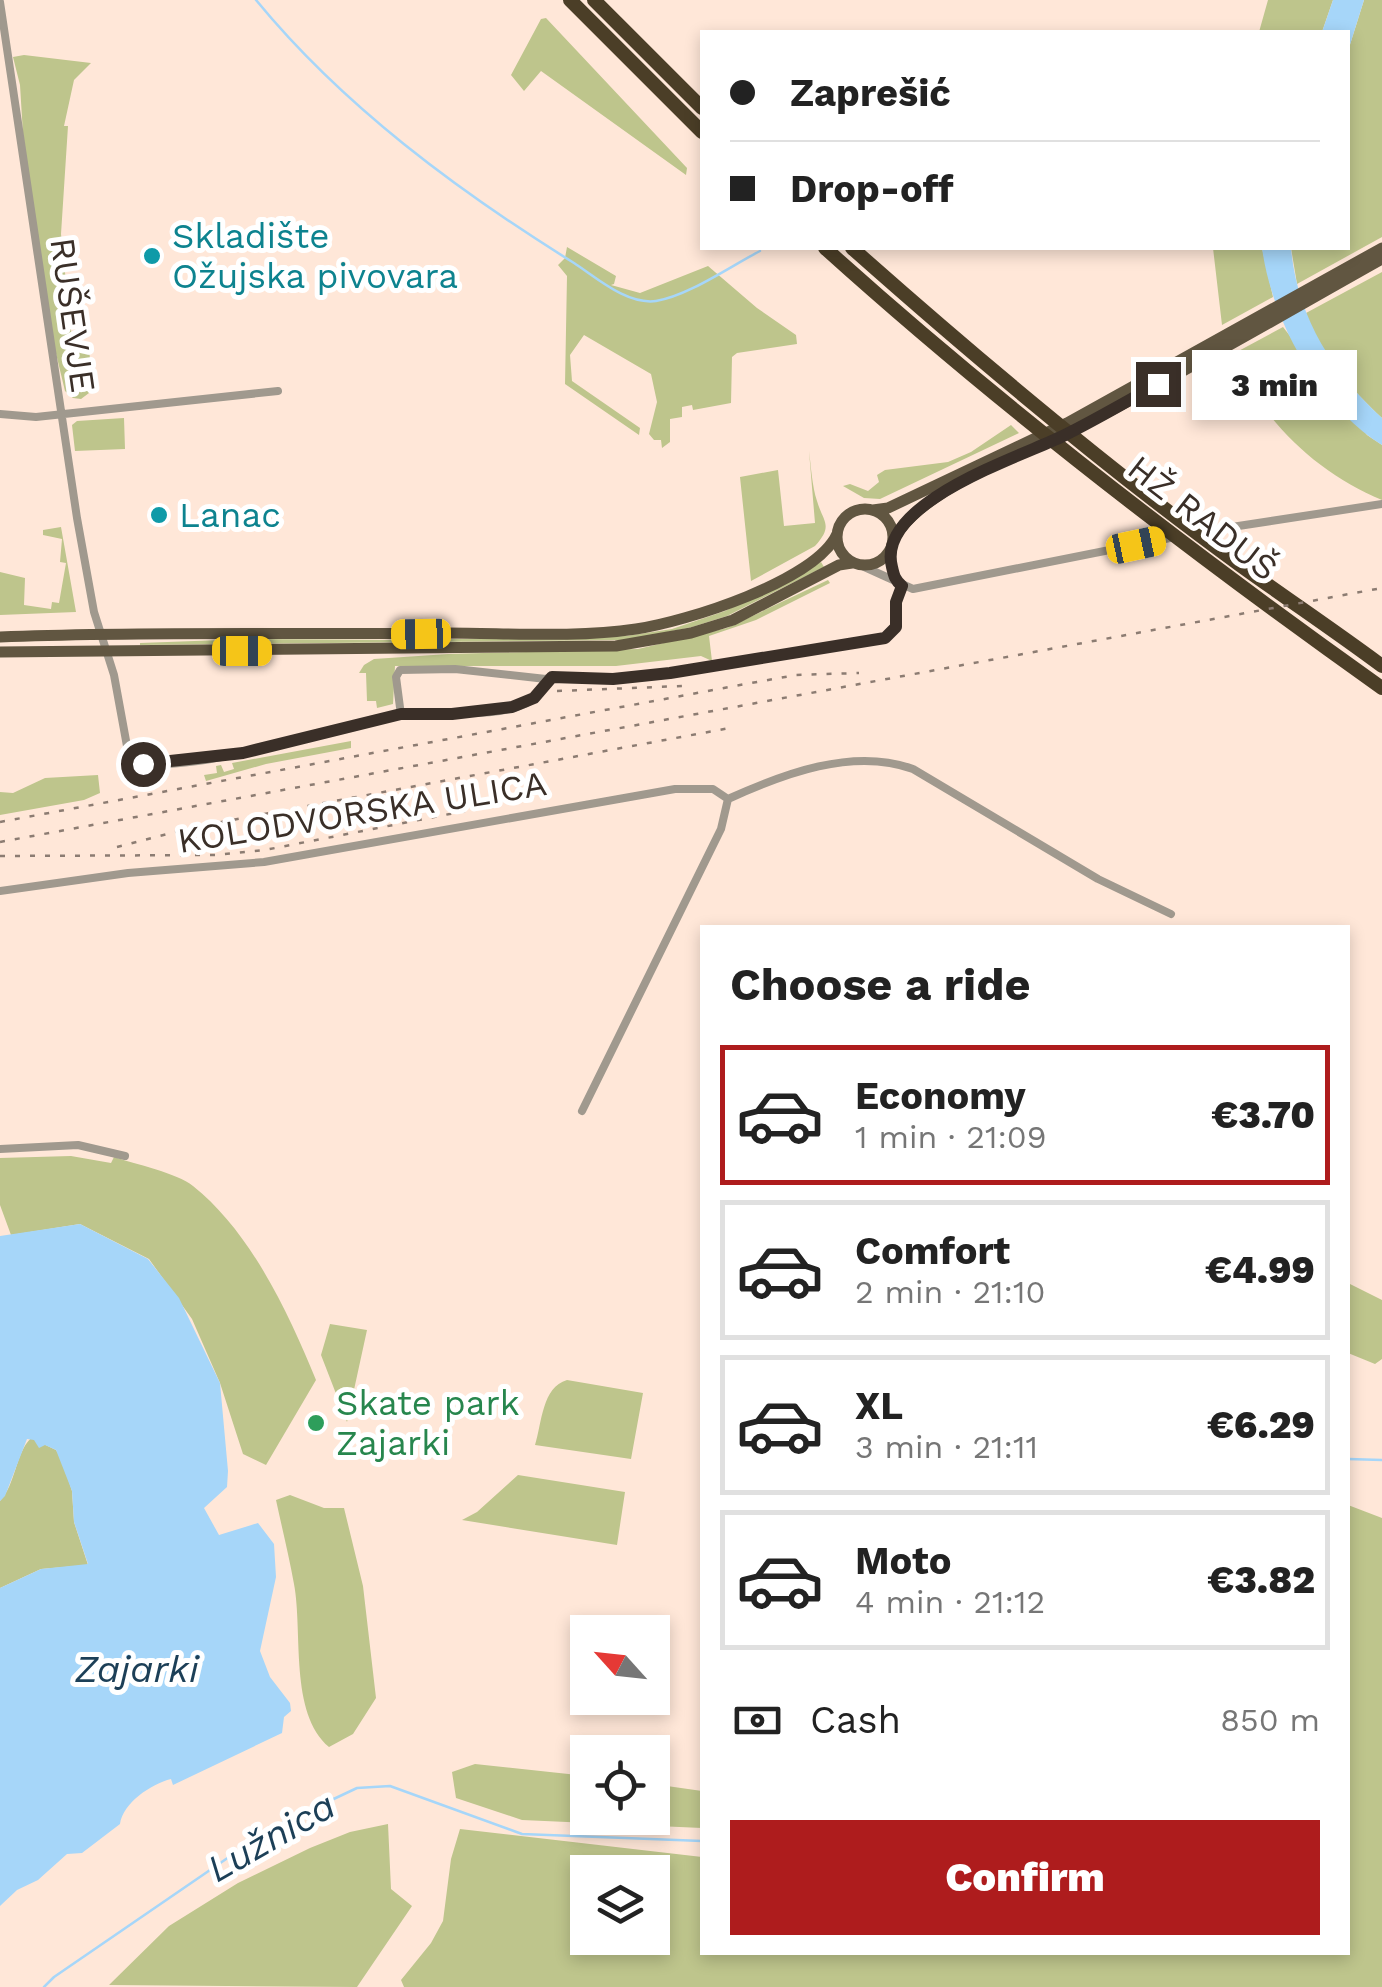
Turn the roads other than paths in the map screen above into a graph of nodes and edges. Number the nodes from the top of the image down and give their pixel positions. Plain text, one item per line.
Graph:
1 (570, 0) edge
2 (594, 0) edge
3 (0, 2) edge
4 (700, 106) edge
5 (700, 130) edge
6 (1381, 248) edge
7 (827, 250) edge
8 (854, 250) edge
9 (1382, 259) edge
10 (1196, 357) junction
11 (278, 391) dead end
12 (0, 414) edge
13 (60, 414) junction
14 (1382, 504) edge
15 (874, 510) junction
16 (837, 534) junction
17 (892, 545) junction
18 (856, 564) junction
19 (899, 584) junction
20 (100, 634) junction
21 (0, 637) edge
22 (106, 650) junction
23 (0, 652) edge
24 (1382, 666) edge
25 (546, 679) junction
26 (1382, 688) edge
27 (401, 714) junction
28 (728, 800) junction
29 (0, 890) edge
30 (1171, 914) dead end
31 (582, 1110) dead end
32 (0, 1149) edge
33 (125, 1156) dead end

1 - 5 highway
2 - 4 highway
3 - 13 street, RUŠEVJE
6 - 10 main road
7 - 26 highway, HŽ RADUŠ
8 - 24 highway, HŽ RADUŠ
9 - 10 main road
10 - 15 main road
10 - 17 main road
11 - 13 street
12 - 13 street
13 - 20 street, RUŠEVJE
14 - 19 street
15 - 16 main road
15 - 17 main road
16 - 18 main road
16 - 20 main road
17 - 18 main road
17 - 19 street
18 - 19 street
18 - 22 main road
19 - 25 street
20 - 21 main road
20 - 22 street, RUŠEVJE
22 - 23 main road
22 - 27 street, RUŠEVJE
25 - 27 street
25 - 27 street
28 - 29 street, KOLODVORSKA ULICA
28 - 30 street
28 - 31 street
32 - 33 street

